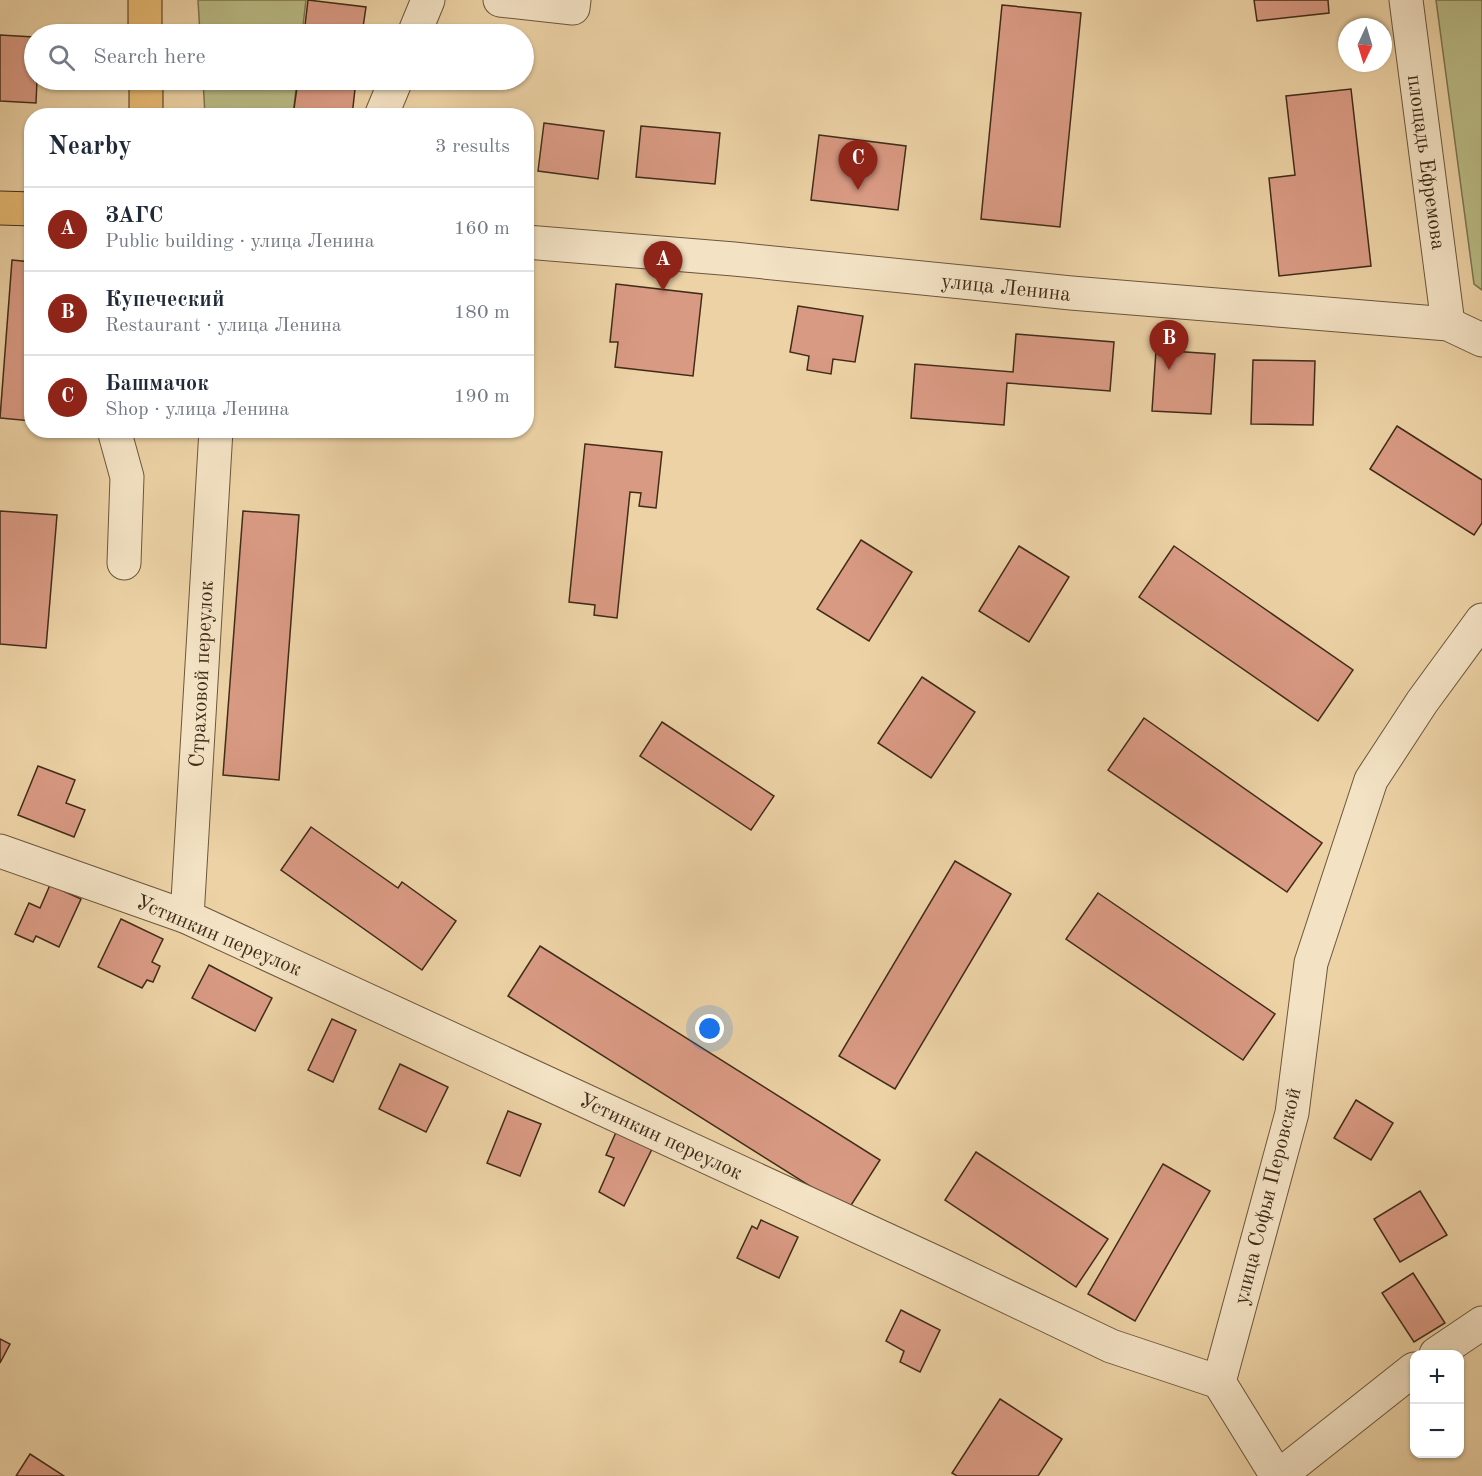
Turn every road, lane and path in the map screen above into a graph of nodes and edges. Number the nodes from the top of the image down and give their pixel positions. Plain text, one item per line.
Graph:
1 (145, 0) edge
2 (428, 0) edge
3 (500, 0) edge
4 (574, 0) edge
5 (1406, 0) edge
6 (145, 24) edge
7 (418, 24) edge
8 (146, 90) edge
9 (392, 90) edge
10 (146, 108) edge
11 (384, 108) edge
12 (0, 208) edge
13 (24, 209) edge
14 (534, 244) edge
15 (1448, 324) junction
16 (1482, 340) edge
17 (116, 438) edge
18 (216, 438) edge
19 (124, 563) dead end
20 (1482, 620) edge
21 (0, 851) edge
22 (187, 917) junction
23 (1482, 1323) edge
24 (1442, 1350) edge
25 (1410, 1372) edge
26 (1219, 1382) junction
27 (1278, 1476) edge

1 - 6 main road
2 - 7 street
3 - 4 street
5 - 15 street, площадь Ефремова
8 - 10 main road
9 - 11 street
12 - 13 main road
14 - 15 street, улица Ленина
15 - 16 street, улица Ленина
17 - 19 street
18 - 22 street, Страховой переулок
20 - 26 street, улица Софьи Перовской
21 - 22 street, Устинкин переулок
22 - 26 street, Устинкин переулок
23 - 24 street
25 - 27 street
26 - 27 street

